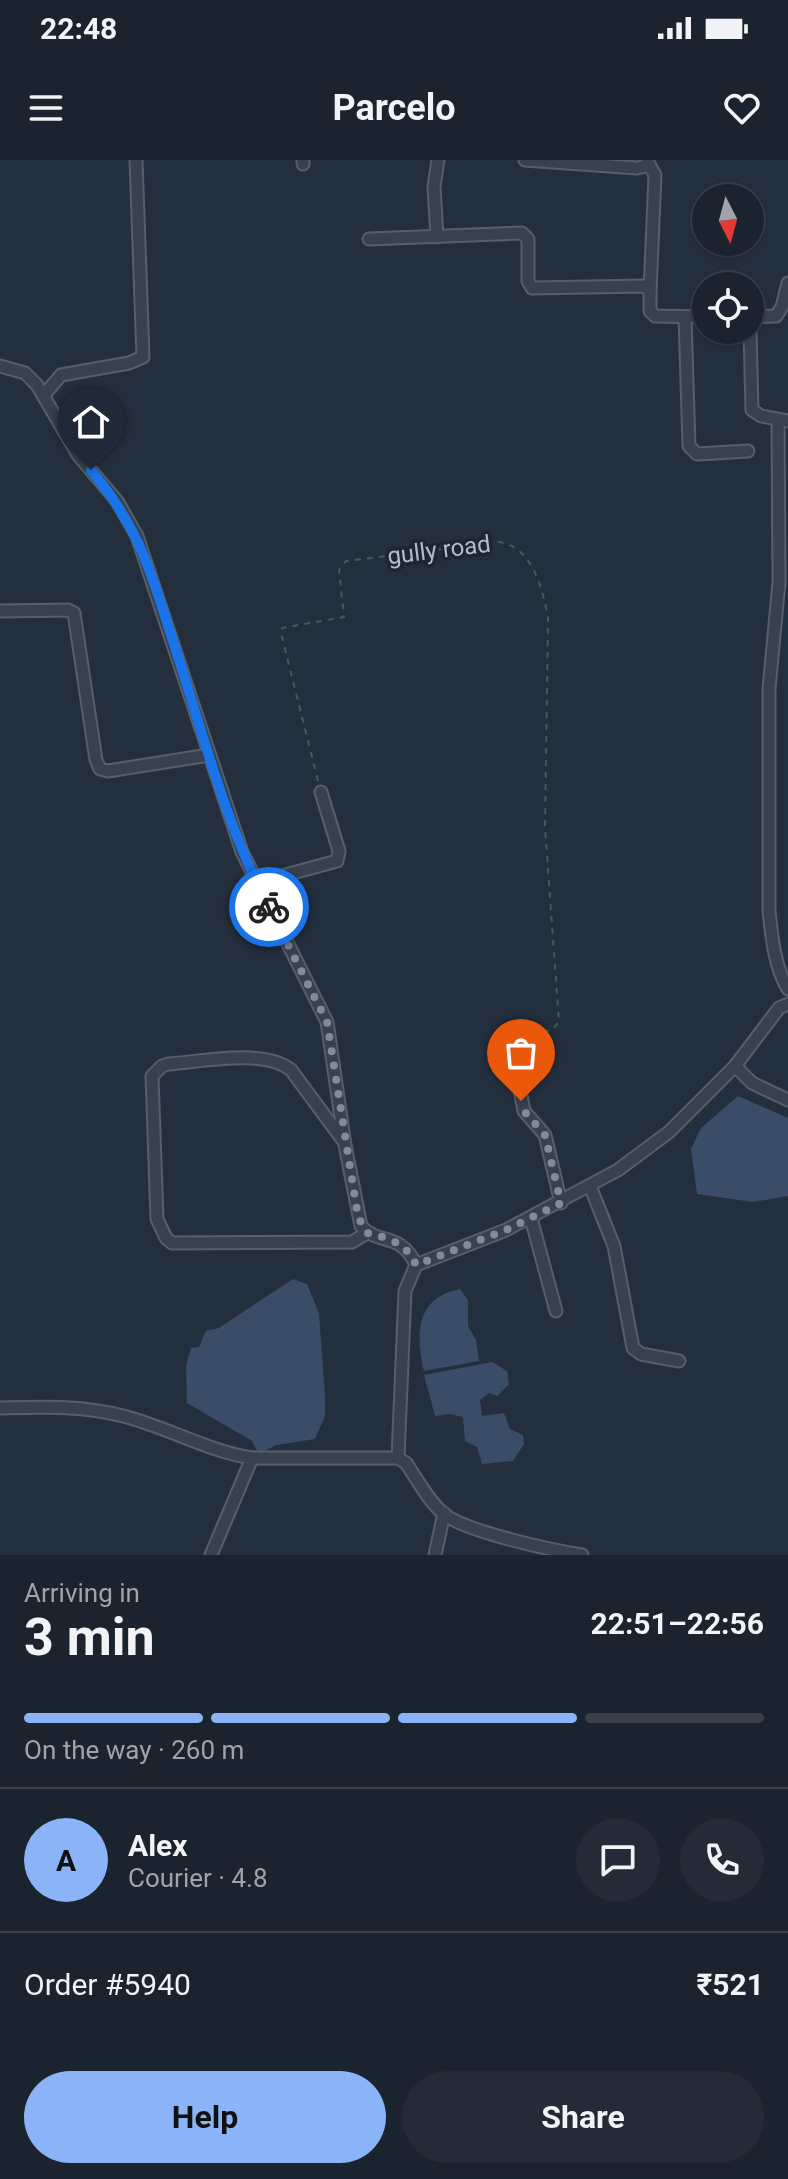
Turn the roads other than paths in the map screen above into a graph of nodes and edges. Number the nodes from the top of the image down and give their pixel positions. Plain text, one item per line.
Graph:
1 (136, 160) edge
2 (438, 160) edge
3 (525, 160) edge
4 (571, 161) edge
5 (648, 162) edge
6 (437, 237) junction
7 (369, 239) dead end
8 (788, 283) edge
9 (650, 292) junction
10 (685, 317) junction
11 (692, 317) edge
12 (764, 317) edge
13 (750, 344) edge
14 (0, 366) edge
15 (44, 395) junction
16 (783, 420) edge
17 (748, 451) dead end
18 (0, 611) edge
19 (209, 755) junction
20 (321, 792) road end
21 (256, 883) junction
22 (788, 989) edge
23 (788, 1004) edge
24 (735, 1066) junction
25 (519, 1085) dead end
26 (788, 1100) edge
27 (344, 1142) junction
28 (590, 1186) junction
29 (561, 1203) junction
30 (531, 1218) junction
31 (367, 1233) junction
32 (416, 1265) junction
33 (556, 1311) dead end
34 (679, 1361) dead end
35 (0, 1408) edge
36 (252, 1458) junction
37 (398, 1458) junction
38 (444, 1513) junction
39 (211, 1555) edge
40 (435, 1555) edge
41 (582, 1555) edge

1 - 15 street
2 - 6 street
3 - 4 street
4 - 5 street
5 - 9 street
6 - 7 street
6 - 9 street
8 - 12 street
9 - 10 street
10 - 11 street
10 - 17 street
13 - 16 street
14 - 15 street
15 - 19 street
16 - 22 street
18 - 19 street
19 - 21 street
20 - 21 street
21 - 27 street
23 - 24 street
24 - 26 street
24 - 28 street
25 - 29 street
27 - 31 street
27 - 31 street
28 - 29 street
28 - 34 street
29 - 30 street
30 - 32 street
30 - 33 street
31 - 32 street
32 - 37 street
35 - 36 street
36 - 37 street
36 - 39 street
37 - 38 street
38 - 40 street
38 - 41 street

